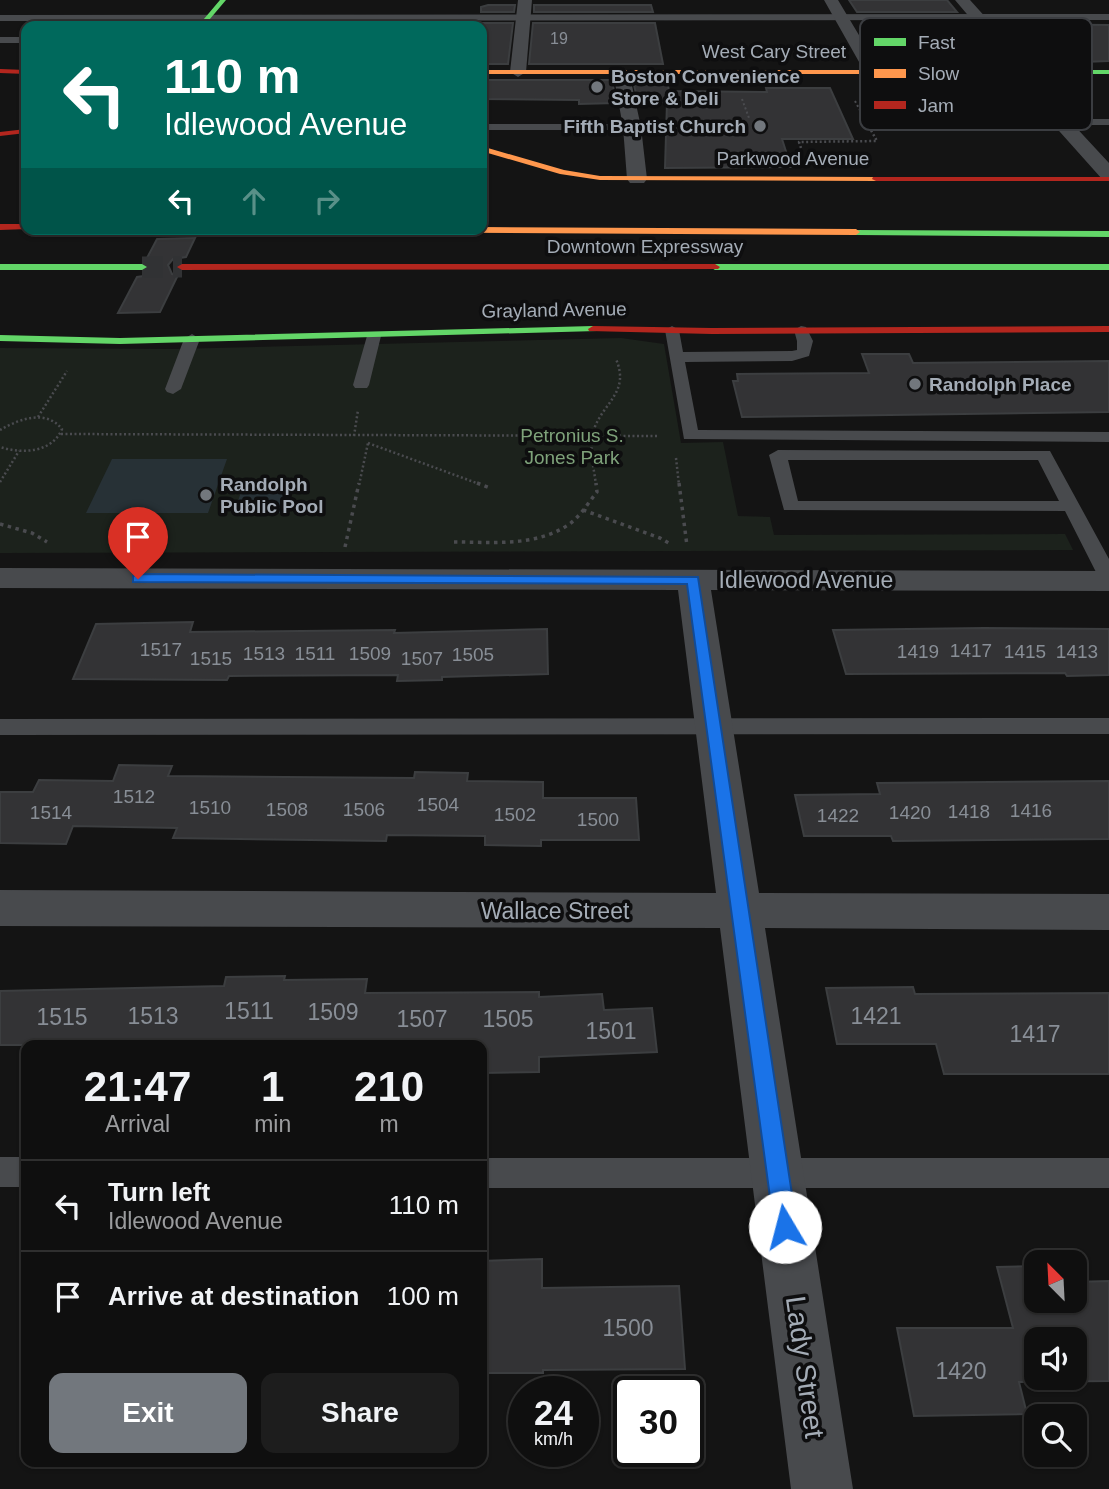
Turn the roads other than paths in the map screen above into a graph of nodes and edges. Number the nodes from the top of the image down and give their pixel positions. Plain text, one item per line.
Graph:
1 (831, 0) edge
2 (962, 0) edge
3 (68, 4) dead end
4 (524, 5) edge
5 (285, 7) dead end
6 (1016, 9) dead end
7 (213, 10) edge
8 (1109, 17) edge
9 (0, 18) edge
10 (52, 18) junction
11 (280, 18) junction
12 (842, 18) junction
13 (978, 18) junction
14 (1024, 18) junction
15 (312, 21) edge
16 (334, 21) edge
17 (0, 40) edge
18 (21, 40) edge
19 (860, 49) edge
20 (0, 71) edge
21 (21, 72) edge
22 (487, 72) edge
23 (519, 72) junction
24 (621, 72) junction
25 (860, 72) edge
26 (487, 127) edge
27 (632, 127) junction
28 (1068, 130) edge
29 (21, 132) edge
30 (0, 134) edge
31 (487, 150) edge
32 (1109, 177) edge
33 (637, 179) junction
34 (987, 216) dead end
35 (1109, 221) edge
36 (0, 227) edge
37 (21, 227) edge
38 (487, 230) edge
39 (1109, 234) edge
40 (0, 267) edge
41 (142, 267) tunnel mouth
42 (182, 267) tunnel mouth
43 (1109, 267) edge
44 (1109, 329) edge
45 (672, 330) junction
46 (801, 330) junction
47 (374, 336) junction
48 (0, 338) edge
49 (192, 340) junction
50 (677, 357) junction
51 (362, 385) dead end
52 (173, 389) dead end
53 (774, 435) junction
54 (1034, 436) junction
55 (1109, 437) edge
56 (778, 455) junction
57 (1044, 456) junction
58 (1071, 506) junction
59 (686, 562) junction
60 (0, 578) edge
61 (1109, 580) edge
62 (714, 726) junction
63 (1109, 726) edge
64 (0, 727) edge
65 (0, 908) edge
66 (740, 912) junction
67 (1109, 912) edge
68 (0, 1172) edge
69 (21, 1172) edge
70 (487, 1173) edge
71 (778, 1173) junction
72 (1109, 1173) edge
73 (822, 1489) edge

1 - 12 street
2 - 13 street
3 - 10 lane
4 - 12 lane
4 - 16 lane
4 - 23 street
5 - 11 lane
6 - 14 lane
7 - 10 lane
7 - 11 lane
8 - 14 lane
9 - 10 lane
11 - 15 lane
12 - 13 lane
12 - 19 street
13 - 14 lane
17 - 18 lane
20 - 21 main road
22 - 23 main road, West Cary Street
23 - 24 main road, West Cary Street
24 - 25 main road, West Cary Street
24 - 27 street
26 - 27 lane
27 - 33 street
28 - 32 street
29 - 30 main road
31 - 33 main road, Parkwood Avenue
32 - 33 main road, Parkwood Avenue
34 - 35 main road
36 - 37 main road
38 - 39 main road, Downtown Expressway
40 - 41 main road
42 - 43 main road, Downtown Expressway
44 - 46 main road, Grayland Avenue
45 - 46 main road, Grayland Avenue
45 - 47 main road, Grayland Avenue
45 - 50 lane
46 - 50 lane
47 - 49 main road, Grayland Avenue
47 - 51 lane
48 - 49 main road, Grayland Avenue
49 - 52 lane
50 - 53 lane
53 - 54 lane
53 - 56 lane
54 - 55 lane
54 - 57 lane
56 - 57 lane
56 - 58 lane
57 - 58 lane
58 - 61 lane
59 - 60 street, Idlewood Avenue
59 - 61 street, Idlewood Avenue
59 - 62 street, Lady Street
62 - 63 lane
62 - 64 lane
62 - 66 street, Lady Street
65 - 66 street, Wallace Street
66 - 67 street, Wallace Street
66 - 71 street, Lady Street
68 - 69 lane
70 - 71 lane
71 - 72 lane
71 - 73 street, Lady Street

